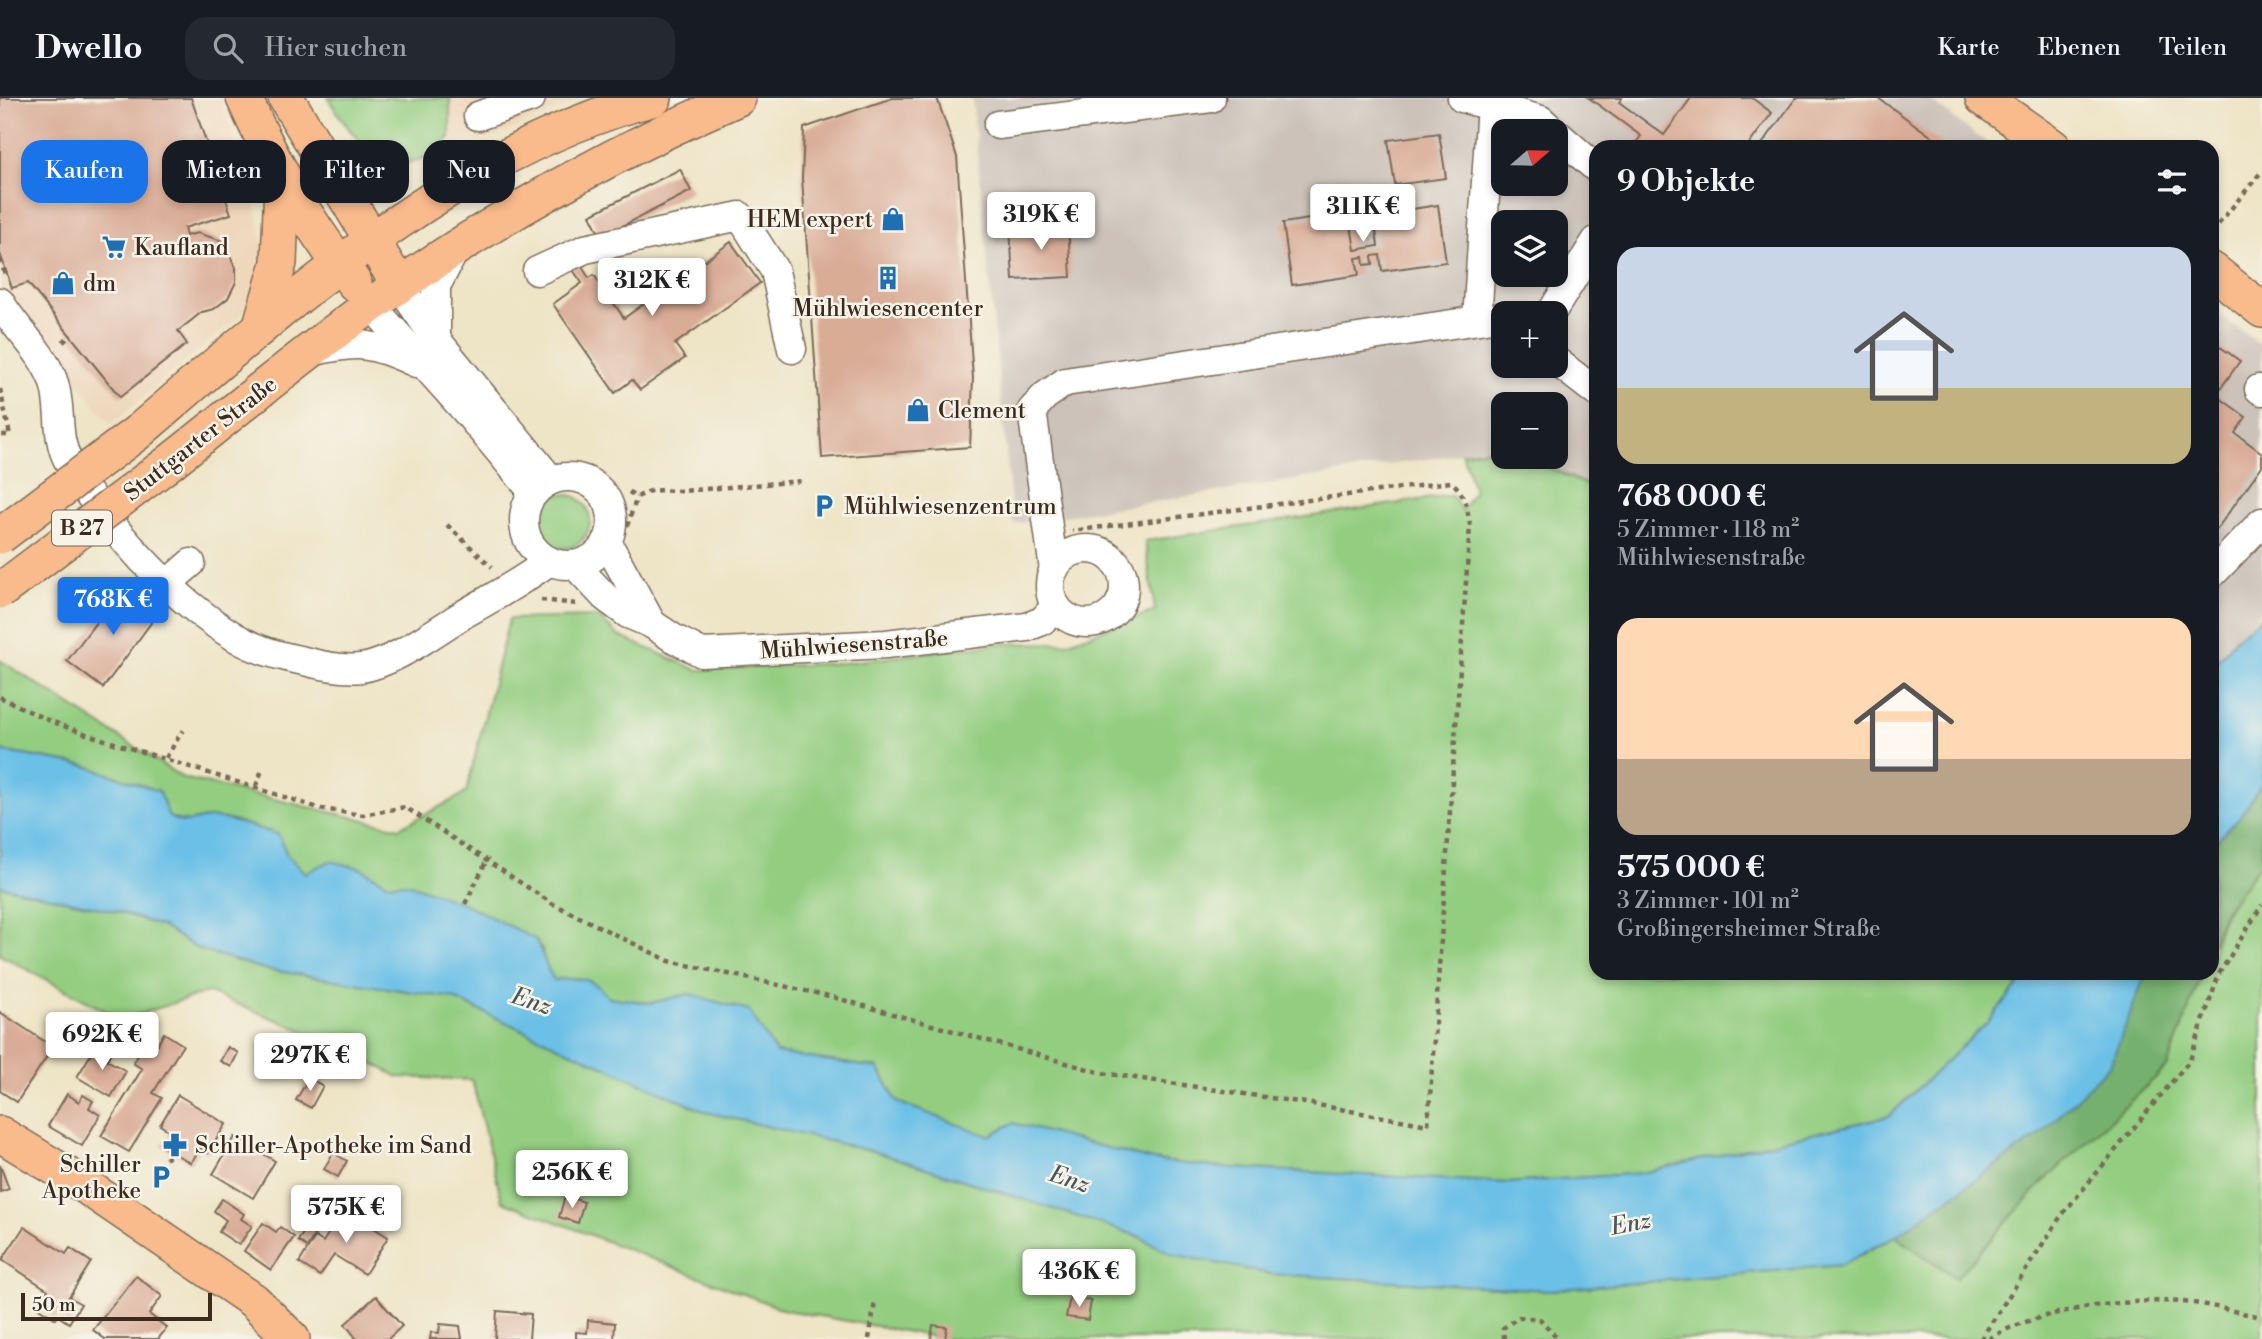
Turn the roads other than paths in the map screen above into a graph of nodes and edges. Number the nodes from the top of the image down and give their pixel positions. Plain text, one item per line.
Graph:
1 (244, 98) edge
2 (286, 98) edge
3 (531, 98) edge
4 (654, 98) edge
5 (738, 98) edge
6 (1212, 98) edge
7 (1462, 98) edge
8 (1983, 98) edge
9 (1508, 105) edge
10 (478, 116) dead end
11 (1539, 119) edge
12 (998, 125) dead end
13 (263, 140) edge
14 (313, 140) edge
15 (2043, 140) edge
16 (1568, 143) edge
17 (1589, 162) edge
18 (286, 187) edge
19 (281, 203) edge
20 (352, 203) edge
21 (373, 239) junction
22 (456, 248) junction
23 (1589, 252) edge
24 (340, 264) junction
25 (537, 271) dead end
26 (2219, 276) edge
27 (399, 285) junction
28 (1558, 301) edge
29 (0, 302) edge
30 (371, 305) junction
31 (2262, 310) edge
32 (1490, 320) edge
33 (260, 328) junction
34 (436, 339) junction
35 (792, 349) dead end
36 (309, 353) junction
37 (428, 368) junction
38 (1568, 370) edge
39 (1589, 386) edge
40 (542, 486) junction
41 (2262, 522) edge
42 (0, 536) edge
43 (607, 542) junction
44 (551, 557) junction
45 (191, 563) dead end
46 (2219, 567) edge
47 (1054, 570) junction
48 (168, 583) junction
49 (0, 591) edge
50 (1056, 606) junction
51 (465, 614) junction
52 (652, 624) junction
53 (0, 1134) edge
54 (292, 1339) edge

1 - 13 main road
2 - 14 main road
3 - 10 street
4 - 21 main road, B 27
5 - 22 main road, B 27
6 - 12 street
7 - 9 street
8 - 15 main road
9 - 11 street
9 - 32 street
16 - 17 street
18 - 24 main road
19 - 33 main road
20 - 21 main road
21 - 24 main road, Stuttgarter Straße / B 27
21 - 27 main road
22 - 27 main road, B 27
22 - 34 street
23 - 28 street
24 - 30 main road
24 - 33 main road, Stuttgarter Straße / B 27
25 - 35 street
26 - 31 main road
27 - 30 main road, Stuttgarter Straße / B 27
27 - 34 street
29 - 48 street
30 - 36 main road, Stuttgarter Straße / B 27
30 - 37 street
32 - 47 street
33 - 42 main road, Stuttgarter Straße / B 27, bridge
34 - 40 street
36 - 37 street
36 - 49 main road, Stuttgarter Straße / B 27, bridge
37 - 40 street
38 - 39 street
40 - 43 street
40 - 44 street
41 - 46 street
43 - 44 street
43 - 52 street, Mühlwiesenstraße
44 - 51 street
44 - 51 street
44 - 52 street, Mühlwiesenstraße
45 - 48 street
47 - 50 street
47 - 50 street
48 - 51 street
50 - 52 street, Mühlwiesenstraße
53 - 54 main road

